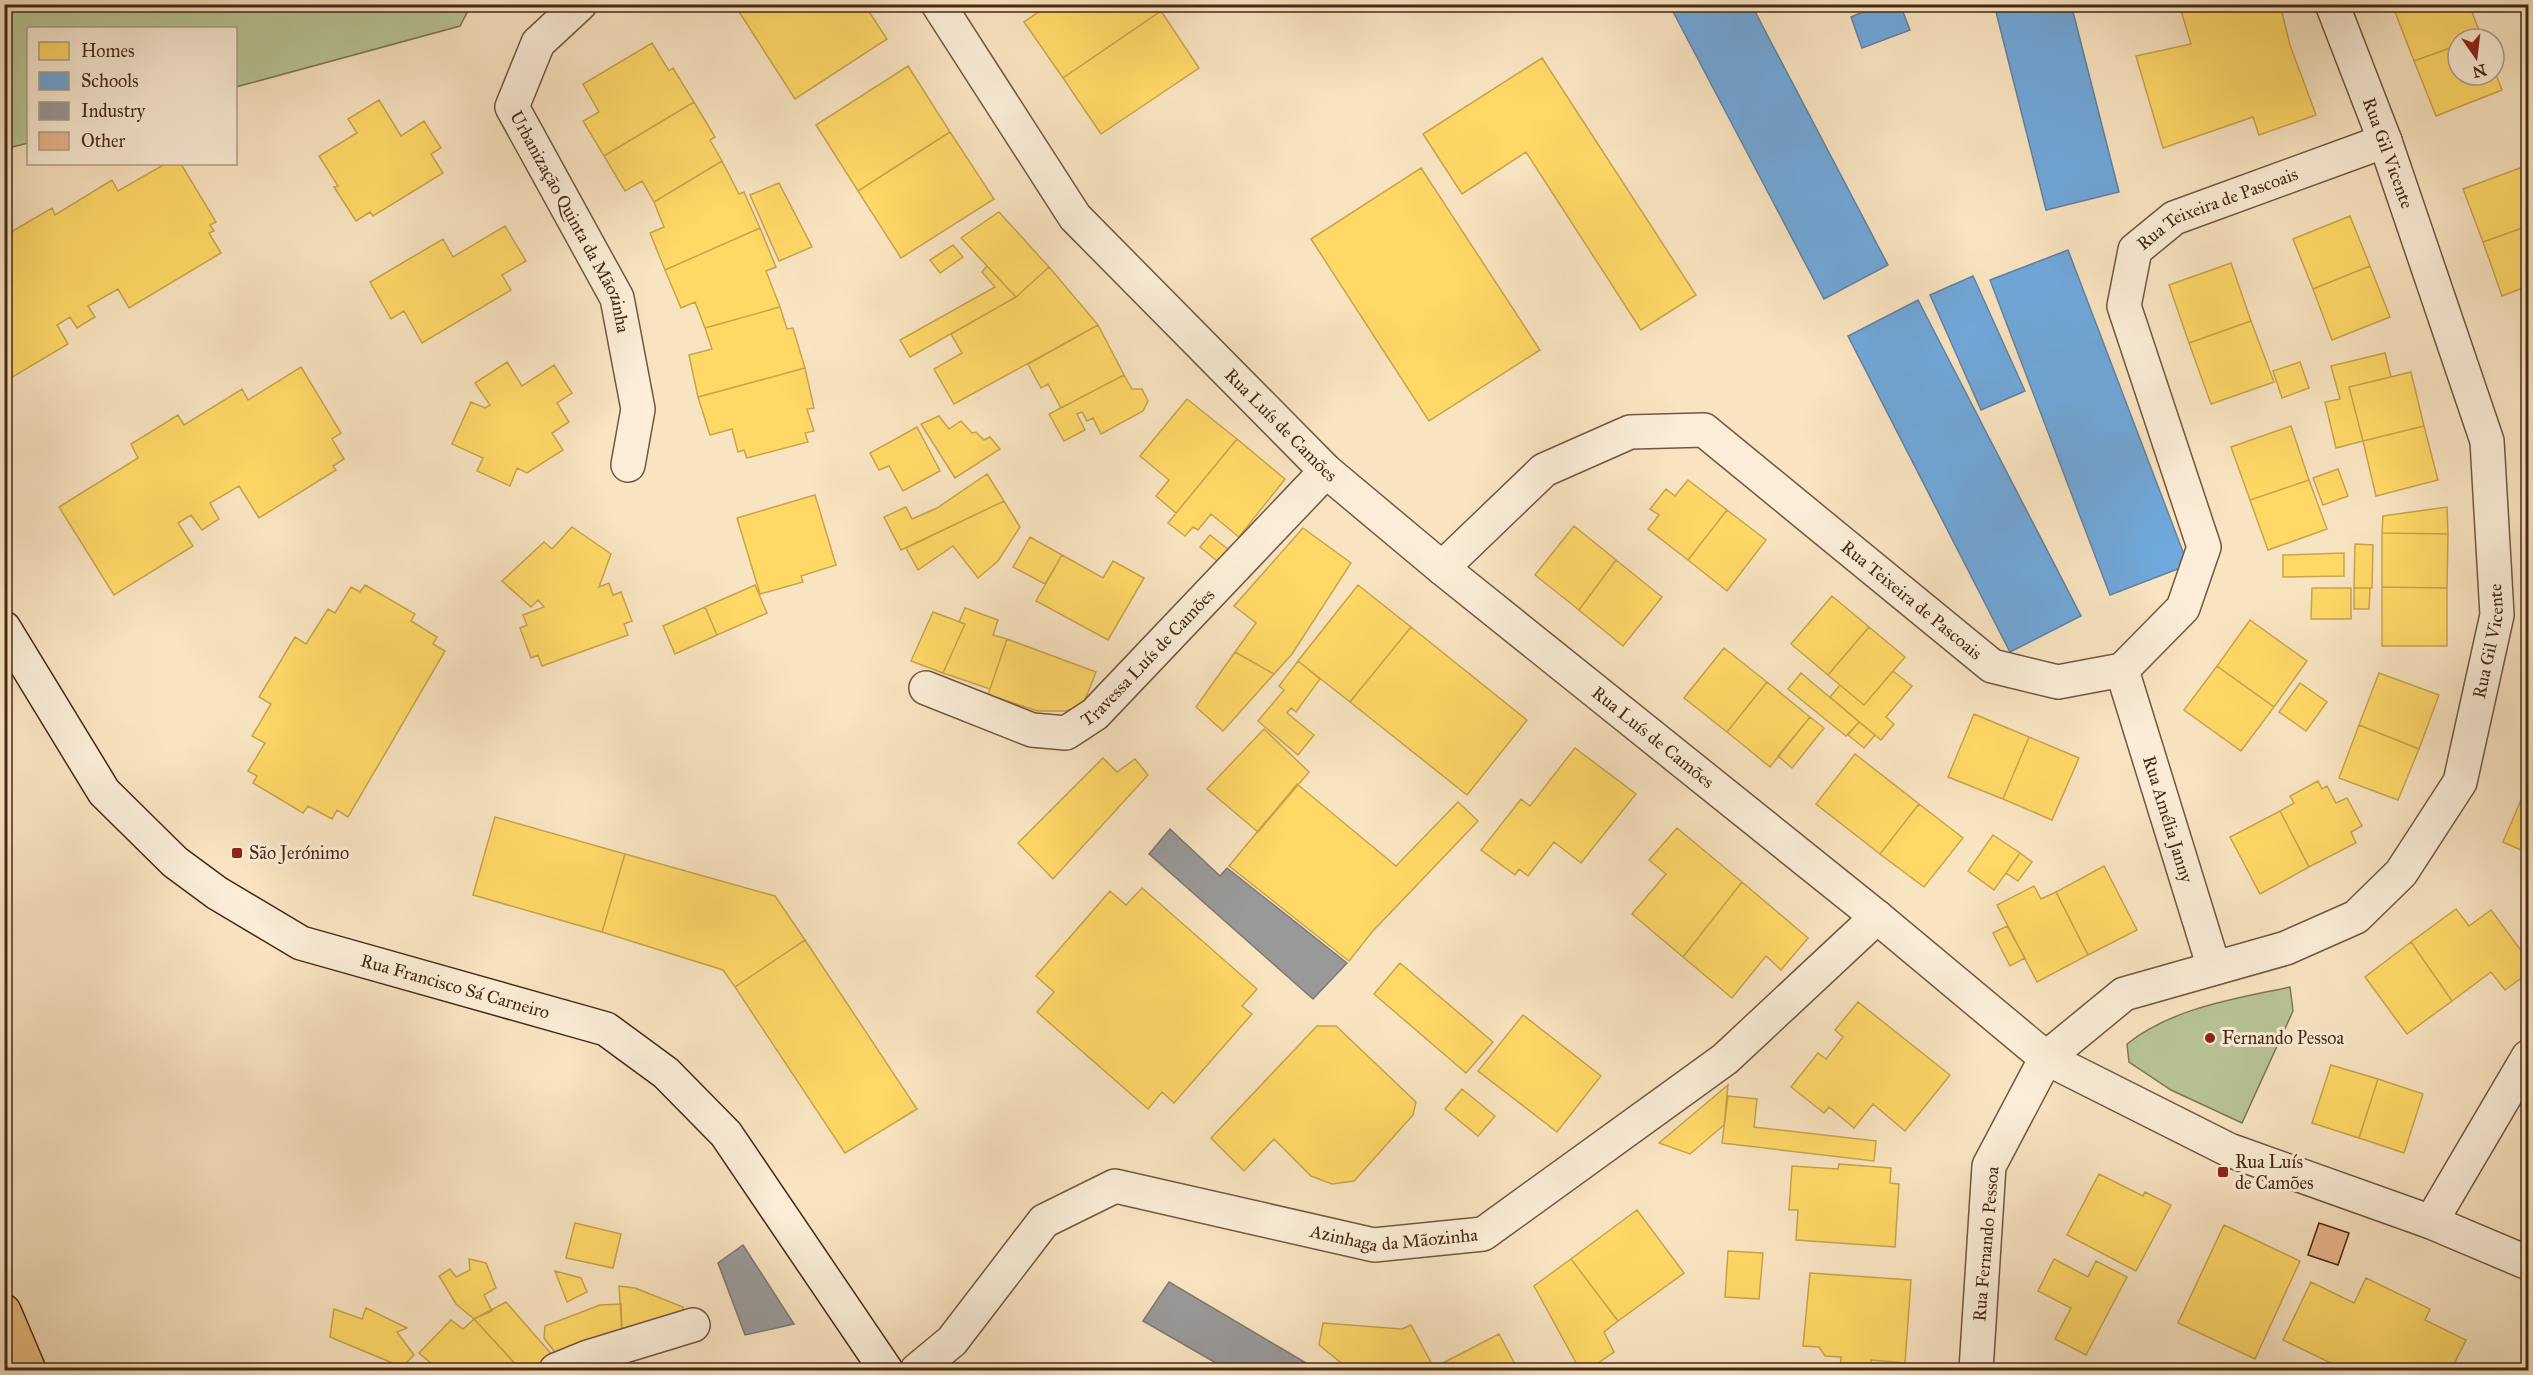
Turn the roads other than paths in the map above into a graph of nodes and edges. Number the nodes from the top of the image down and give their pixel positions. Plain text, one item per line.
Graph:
1 (580, 4) edge
2 (938, 4) edge
3 (2332, 4) edge
4 (2385, 141) junction
5 (628, 465) dead end
6 (1326, 471) junction
7 (1442, 568) junction
8 (4, 628) edge
9 (15, 667) edge
10 (2122, 670) junction
11 (926, 688) dead end
12 (1877, 917) junction
13 (2214, 968) junction
14 (2529, 1057) edge
15 (2046, 1058) junction
16 (2431, 1222) junction
17 (2529, 1263) edge
18 (4, 1311) edge
19 (693, 1325) dead end
20 (29, 1371) edge
21 (556, 1371) edge
22 (886, 1371) edge
23 (917, 1371) edge
24 (1976, 1371) edge

1 - 5 street, Urbanização Quinta da Mãozinha
2 - 6 street, Rua Luís de Camões
3 - 4 street, Rua Gil Vicente
4 - 10 street, Rua Teixeira de Pascoais
4 - 13 street, Rua Gil Vicente
6 - 7 street, Rua Luís de Camões
6 - 11 street, Travessa Luís de Camões
7 - 10 street, Rua Teixeira de Pascoais
7 - 12 street, Rua Luís de Camões
8 - 9 street, Rua Francisco Sá Carneiro
9 - 22 street, Rua Francisco Sá Carneiro
10 - 13 street, Rua Amélia Janny
12 - 15 street, Rua Luís de Camões
12 - 23 street, Azinhaga da Mãozinha
13 - 15 street, Rua Gil Vicente
14 - 16 street
15 - 16 street, Rua Luís de Camões
15 - 24 street, Rua Fernando Pessoa
16 - 17 street, Rua Luís de Camões
18 - 20 main road
19 - 21 street

